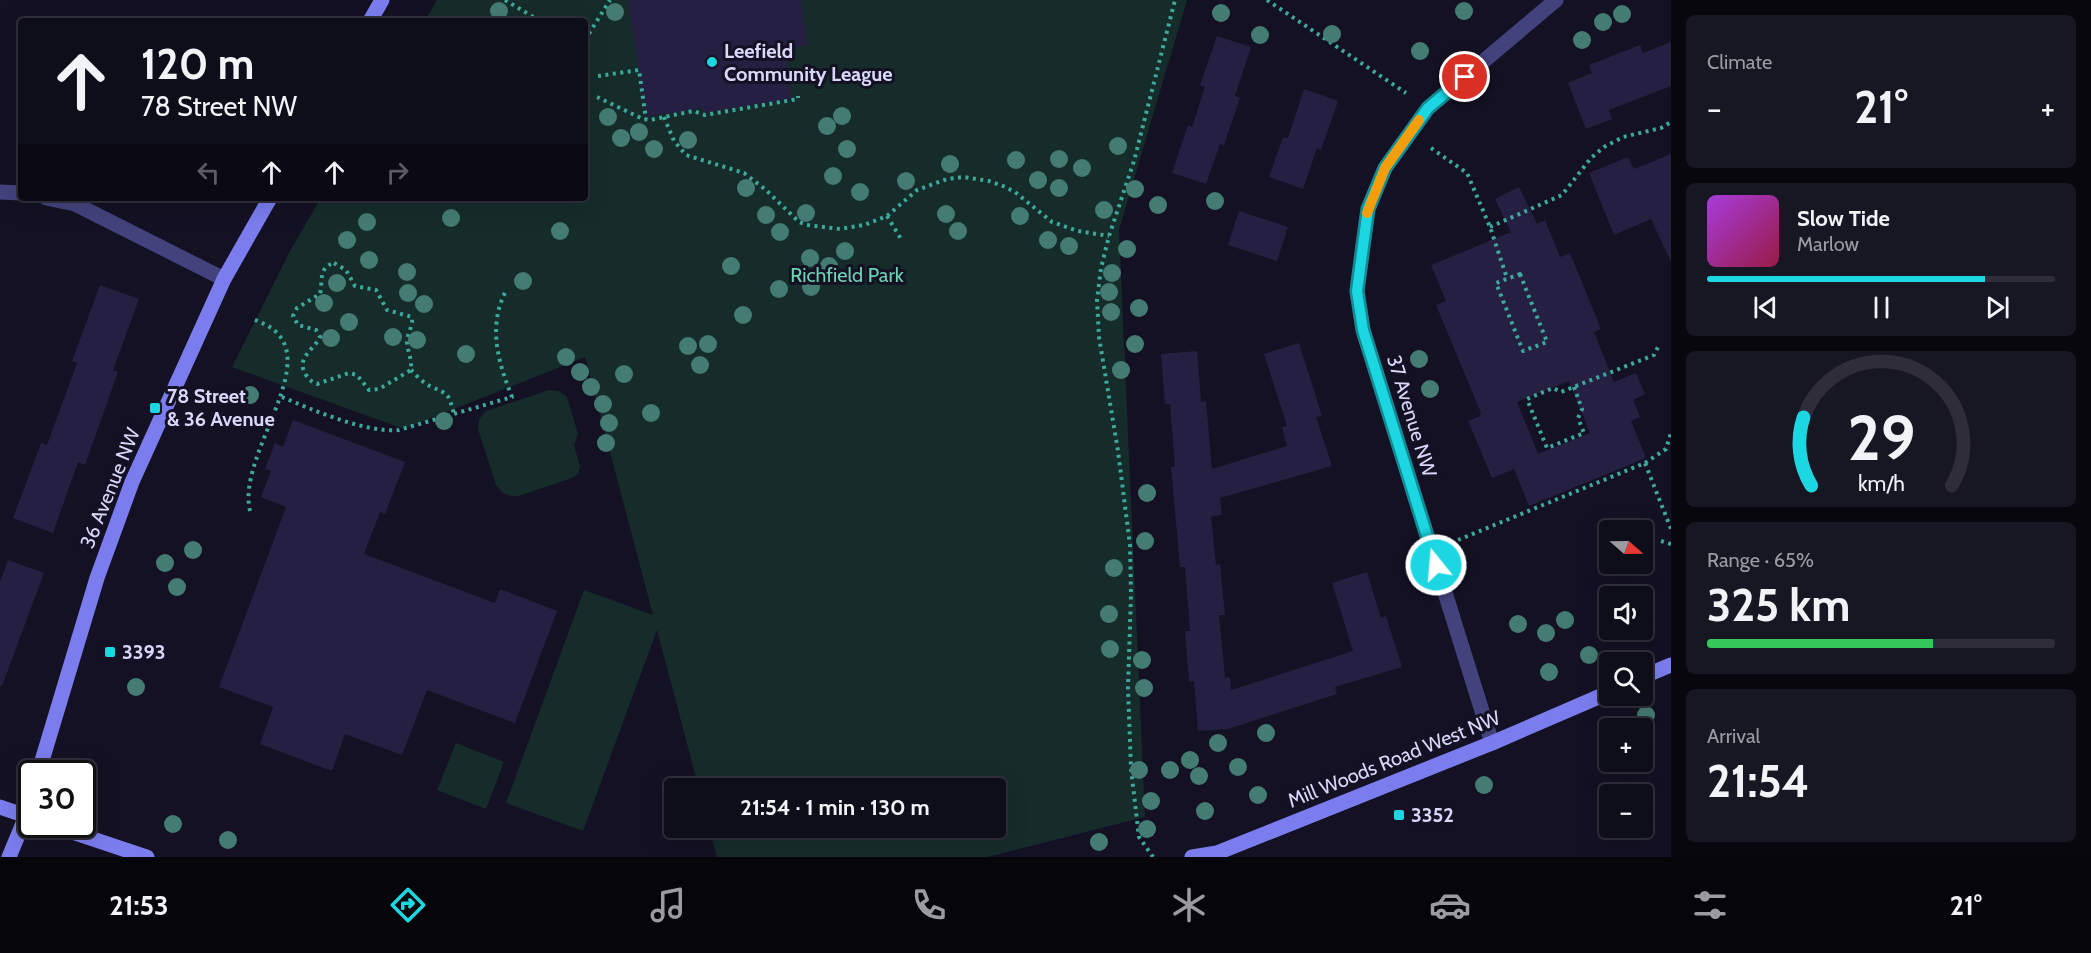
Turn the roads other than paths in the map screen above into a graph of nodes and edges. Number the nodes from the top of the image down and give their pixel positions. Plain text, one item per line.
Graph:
1 (382, 0) edge
2 (1556, 0) edge
3 (372, 18) edge
4 (0, 192) edge
5 (18, 193) edge
6 (60, 201) edge
7 (268, 201) edge
8 (224, 279) junction
9 (1671, 664) edge
10 (1653, 672) edge
11 (1599, 697) edge
12 (1492, 743) junction
13 (42, 760) edge
14 (0, 807) edge
15 (18, 813) edge
16 (18, 838) edge
17 (90, 838) edge
18 (9, 857) edge
19 (147, 857) edge
20 (1192, 857) edge

1 - 3 street
2 - 12 street, 37 Avenue NW
4 - 5 street
6 - 8 street
7 - 8 street, 36 Avenue NW
8 - 13 street, 36 Avenue NW
9 - 10 street
11 - 12 street, Mill Woods Road West NW
12 - 20 street, Mill Woods Road West NW
14 - 15 street
16 - 18 street
17 - 19 street

